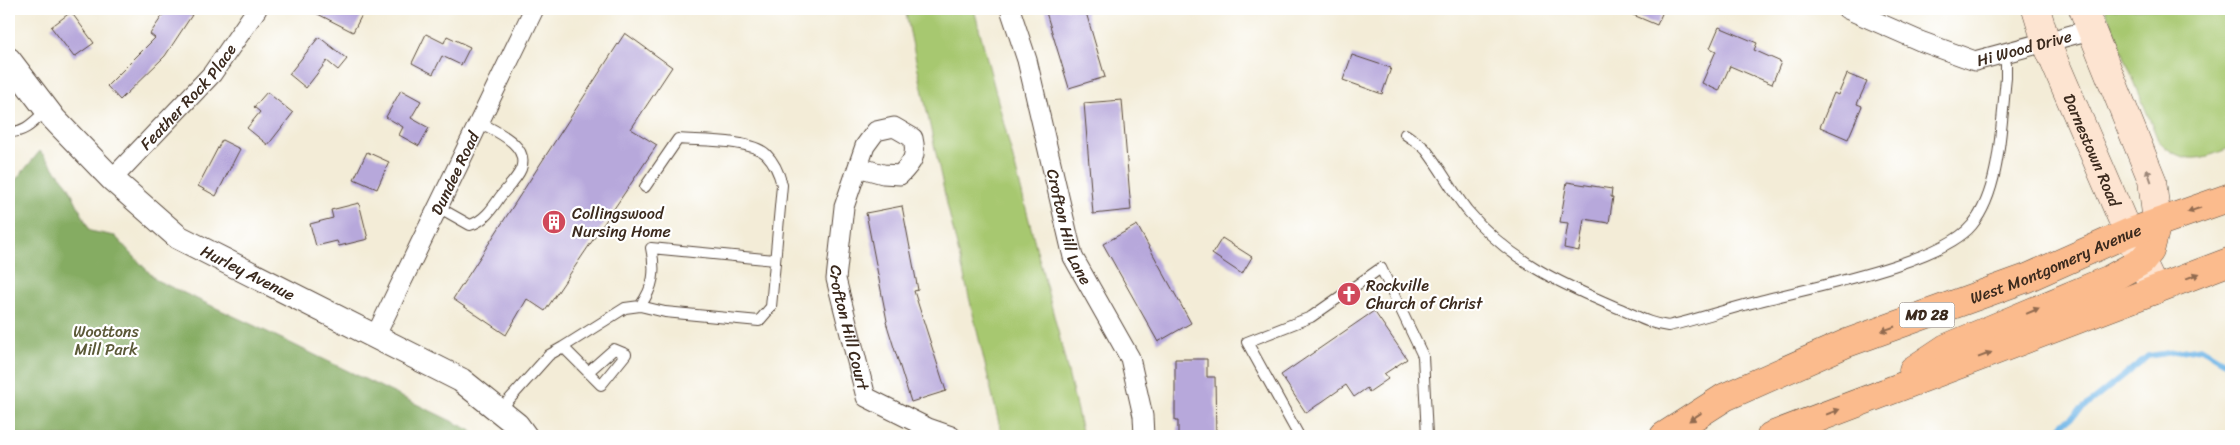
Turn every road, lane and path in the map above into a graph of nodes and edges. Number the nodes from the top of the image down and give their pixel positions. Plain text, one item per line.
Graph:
1 (257, 9) edge
2 (534, 9) edge
3 (1010, 9) edge
4 (1847, 9) edge
5 (2036, 9) edge
6 (2086, 20) edge
7 (2046, 42) junction
8 (2004, 53) junction
9 (9, 60) edge
10 (47, 110) junction
11 (479, 122) junction
12 (9, 132) edge
13 (1405, 134) dead end
14 (858, 167) dead end
15 (112, 179) junction
16 (645, 187) dead end
17 (2231, 197) edge
18 (438, 207) junction
19 (2157, 223) junction
20 (2128, 233) junction
21 (775, 260) junction
22 (2142, 261) junction
23 (2231, 261) edge
24 (2155, 290) junction
25 (640, 306) junction
26 (375, 337) junction
27 (563, 347) junction
28 (588, 372) dead end
29 (1867, 399) junction
30 (499, 411) junction
31 (525, 436) edge
32 (951, 436) edge
33 (1144, 436) edge
34 (1299, 436) edge
35 (1427, 436) edge
36 (1664, 436) edge
37 (1771, 436) edge

1 - 15 street, Feather Rock Place
2 - 11 street, Dundee Road
3 - 33 street, Crofton Hill Lane
4 - 8 street, Hi Wood Drive
5 - 7 main road, Darnestown Road
6 - 7 street, Hi Wood Drive
19 -> 6 main road
7 - 8 street, Hi Wood Drive
7 - 20 main road, Darnestown Road
8 - 13 lane
9 - 10 street, Hurley Avenue
10 - 12 lane
10 - 15 street, Hurley Avenue
11 - 18 street, Dundee Road
11 - 18 lane
14 - 32 street, Crofton Hill Court
15 - 26 street, Hurley Avenue
16 - 21 lane
17 -> 19 main road, West Montgomery Avenue / MD 28
18 - 26 street, Dundee Road
19 - 20 main road, West Montgomery Avenue / MD 28
19 - 22 main road
20 - 22 main road, Darnestown Road
20 -> 36 main road, West Montgomery Avenue / MD 28
21 - 25 lane
21 - 25 lane
22 - 24 main road, Darnestown Road
29 -> 22 main road
24 -> 23 main road
29 -> 24 main road
25 - 27 lane
26 - 30 street, Hurley Avenue
27 - 28 lane
27 - 30 lane
37 -> 29 main road
30 - 31 street, Hurley Avenue
34 - 35 lane

